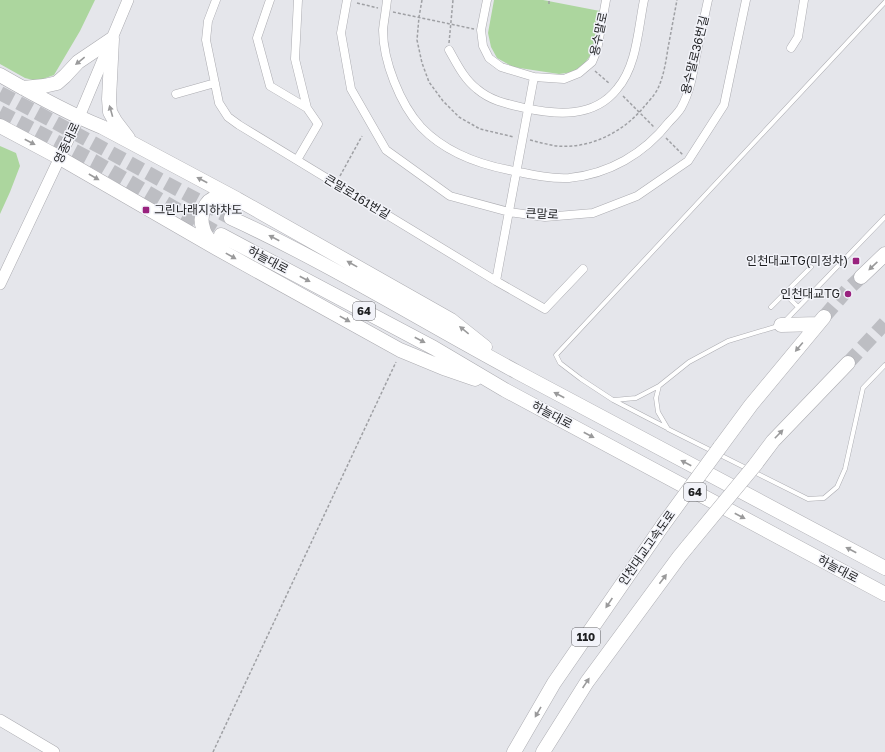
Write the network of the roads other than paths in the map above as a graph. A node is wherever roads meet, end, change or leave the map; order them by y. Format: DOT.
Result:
graph roads {
  1 [pos="128,0"];
  2 [pos="216,0"];
  3 [pos="270,0"];
  4 [pos="298,0"];
  5 [pos="347,0"];
  6 [pos="388,0"];
  7 [pos="487,0"];
  8 [pos="606,0"];
  9 [pos="644,0"];
  10 [pos="708,0"];
  11 [pos="746,0"];
  12 [pos="804,0"];
  13 [pos="885,2"];
  14 [pos="112,39"];
  15 [pos="791,48"];
  16 [pos="449,50"];
  17 [pos="0,75"];
  18 [pos="534,77"];
  19 [pos="215,83"];
  20 [pos="22,88"];
  21 [pos="176,94"];
  22 [pos="307,108"];
  23 [pos="528,109"];
  24 [pos="79,117"];
  25 [pos="0,126"];
  26 [pos="132,143"];
  27 [pos="60,158"];
  28 [pos="297,160"];
  29 [pos="516,172"];
  30 [pos="237,199"];
  31 [pos="509,212"];
  32 [pos="885,217"];
  33 [pos="231,218"];
  34 [pos="218,241"];
  35 [pos="885,254"];
  36 [pos="811,267"];
  37 [pos="583,269"];
  38 [pos="861,277"];
  39 [pos="496,281"];
  40 [pos="0,284"];
  41 [pos="785,294"];
  42 [pos="798,307"];
  43 [pos="771,308"];
  44 [pos="781,325"];
  45 [pos="848,363"];
  46 [pos="885,365"];
  47 [pos="516,372"];
  48 [pos="659,386"];
  49 [pos="613,400"];
  50 [pos="668,429"];
  51 [pos="885,568"];
  52 [pos="884,594"];
  53 [pos="0,720"];
  54 [pos="54,752"];
  55 [pos="514,752"];
  56 [pos="543,752"];
  1 -- 14 [label="main road, 영종대로"];
  2 -- 19 [label="street, 큰말로161번길"];
  3 -- 22 [label="street"];
  4 -- 22 [label="street"];
  5 -- 31 [label="street, 큰말로"];
  6 -- 29 [label="street, 용수말로36번길"];
  7 -- 18 [label="street, 용수말로"];
  8 -- 18 [label="street, 용수말로"];
  9 -- 23 [label="street"];
  10 -- 29 [label="street, 용수말로36번길"];
  11 -- 31 [label="street, 큰말로"];
  12 -- 15 [label="street"];
  13 -- 49 [label="lane"];
  14 -- 20 [label="highway, one-way"];
  14 -- 24 [label="main road, 영종대로"];
  26 -- 14 [label="highway, one-way"];
  16 -- 23 [label="street"];
  17 -- 20 [label="highway"];
  18 -- 23 [label="street"];
  19 -- 21 [label="street"];
  19 -- 28 [label="street, 큰말로161번길"];
  20 -- 24 [label="highway"];
  22 -- 28 [label="street"];
  23 -- 29 [label="street"];
  24 -- 26 [label="highway"];
  24 -- 27 [label="main road, 영종대로"];
  25 -- 27 [label="highway, 하늘대로, one-way"];
  30 -- 26 [label="highway, one-way"];
  27 -- 34 [label="highway, 하늘대로, one-way"];
  27 -- 40 [label="main road, 영종대로"];
  28 -- 39 [label="street, 큰말로161번길"];
  29 -- 31 [label="street"];
  30 -- 34 [label="highway"];
  47 -- 30 [label="highway, one-way"];
  31 -- 39 [label="street"];
  32 -- 42 [label="lane"];
  47 -- 33 [label="highway, 하늘대로 / 64, one-way"];
  34 -- 52 [label="highway, 하늘대로 / 64, one-way"];
  35 -- 38 [label="highway, one-way"];
  36 -- 41 [label="lane"];
  37 -- 39 [label="street, 큰말로161번길"];
  41 -- 42 [label="lane"];
  41 -- 43 [label="lane"];
  42 -- 44 [label="lane"];
  44 -- 48 [label="lane"];
  44 -- 55 [label="highway, 인천대교고속도로 / 110, one-way, bridge"];
  56 -- 45 [label="highway, 110, one-way, bridge"];
  46 -- 50 [label="lane"];
  51 -- 47 [label="highway, 하늘대로 / 64, one-way"];
  48 -- 49 [label="lane"];
  48 -- 50 [label="lane"];
  49 -- 50 [label="lane"];
  53 -- 54 [label="main road"];
}
